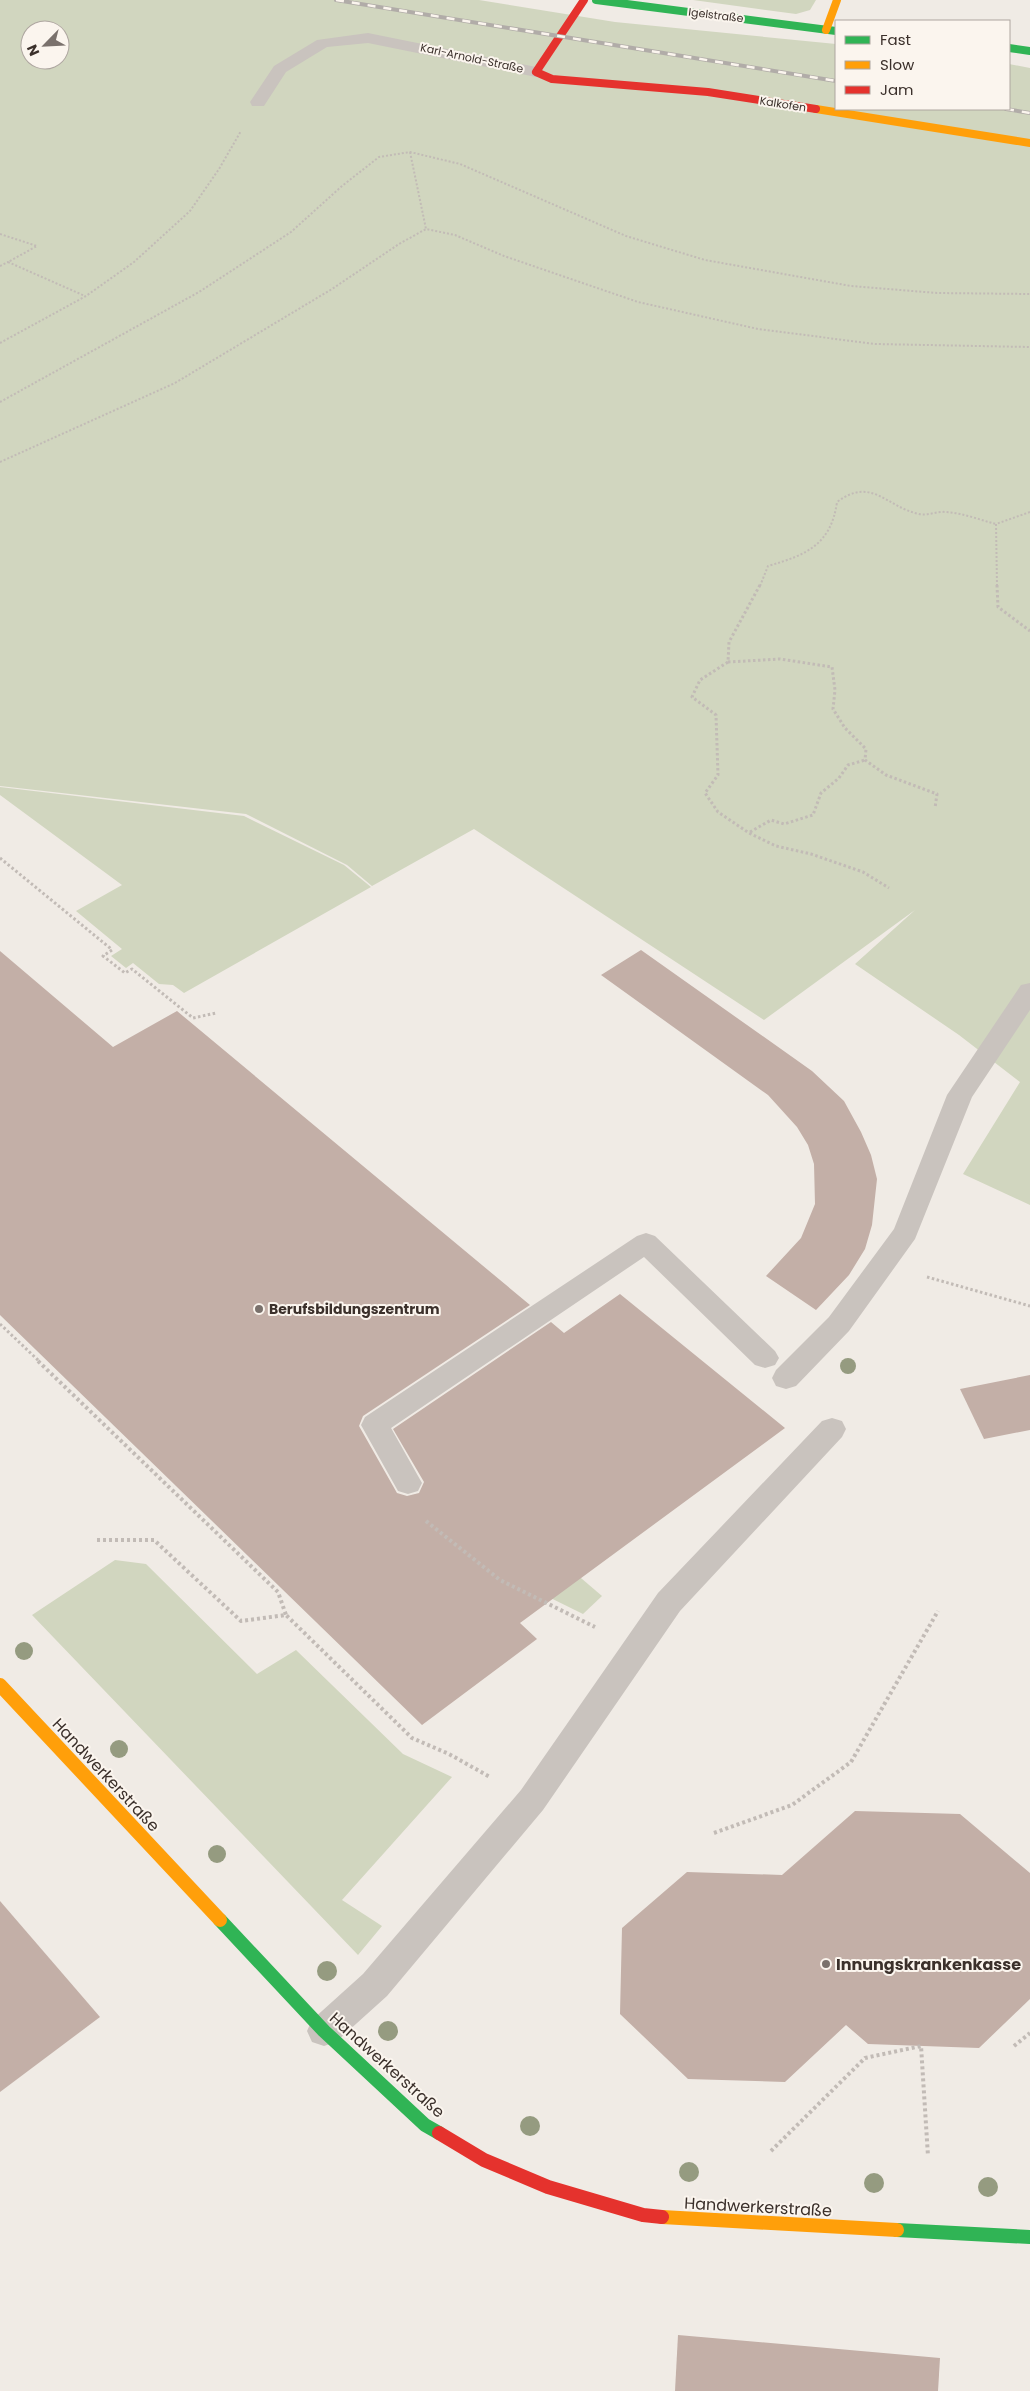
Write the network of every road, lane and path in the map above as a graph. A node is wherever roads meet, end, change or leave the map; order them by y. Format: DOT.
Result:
graph roads {
  1 [pos="584,0"];
  2 [pos="596,0"];
  3 [pos="837,0"];
  4 [pos="831,30"];
  5 [pos="1010,48"];
  6 [pos="1030,50"];
  7 [pos="536,72"];
  8 [pos="258,102"];
  9 [pos="1030,143"];
  10 [pos="410,152"];
  11 [pos="426,230"];
  12 [pos="0,234"];
  13 [pos="8,262"];
  14 [pos="0,266"];
  15 [pos="1030,294"];
  16 [pos="86,296"];
  17 [pos="0,343"];
  18 [pos="1030,347"];
  19 [pos="0,402"];
  20 [pos="0,462"];
  21 [pos="1030,512"];
  22 [pos="996,524"];
  23 [pos="1030,632"];
  24 [pos="728,662"];
  25 [pos="865,760"];
  26 [pos="935,808"];
  27 [pos="749,832"];
  28 [pos="0,858"];
  29 [pos="889,888"];
  30 [pos="1030,991"];
  31 [pos="216,1013"];
  32 [pos="883,1264"];
  33 [pos="1030,1306"];
  34 [pos="0,1324"];
  35 [pos="765,1358"];
  36 [pos="786,1378"];
  37 [pos="832,1429"];
  38 [pos="408,1483"];
  39 [pos="97,1540"];
  40 [pos="938,1611"];
  41 [pos="286,1615"];
  42 [pos="639,1648"];
  43 [pos="0,1685"];
  44 [pos="532,1800"];
  45 [pos="714,1833"];
  46 [pos="324,2031"];
  47 [pos="1030,2033"];
  48 [pos="1014,2046"];
  49 [pos="772,2151"];
  50 [pos="928,2156"];
  51 [pos="1030,2237"];
  1 -- 7 [label="street, Karl-Arnold-Straße"];
  2 -- 4 [label="street, Igelstraße"];
  3 -- 4 [label="street"];
  5 -- 6 [label="street"];
  7 -- 8 [label="lane, Karl-Arnold-Straße"];
  7 -- 9 [label="street, Kalkofen"];
  8 -- 16 [label="path"];
  10 -- 11 [label="path"];
  10 -- 15 [label="path"];
  10 -- 19 [label="path"];
  11 -- 18 [label="path"];
  11 -- 20 [label="path"];
  12 -- 13 [label="path"];
  13 -- 14 [label="path"];
  13 -- 16 [label="path"];
  16 -- 17 [label="path"];
  21 -- 22 [label="path"];
  22 -- 23 [label="path"];
  22 -- 24 [label="path"];
  24 -- 25 [label="path"];
  24 -- 27 [label="path"];
  25 -- 26 [label="path"];
  25 -- 27 [label="path"];
  27 -- 29 [label="path"];
  28 -- 31 [label="path"];
  30 -- 32 [label="lane"];
  32 -- 33 [label="path"];
  32 -- 36 [label="lane"];
  34 -- 41 [label="path"];
  35 -- 38 [label="lane"];
  37 -- 42 [label="lane"];
  38 -- 42 [label="path"];
  39 -- 41 [label="path"];
  40 -- 45 [label="path"];
  41 -- 44 [label="path"];
  42 -- 44 [label="lane"];
  43 -- 46 [label="street, Handwerkerstraße"];
  44 -- 46 [label="lane"];
  46 -- 51 [label="street, Handwerkerstraße"];
  47 -- 48 [label="path"];
  49 -- 50 [label="path"];
}
